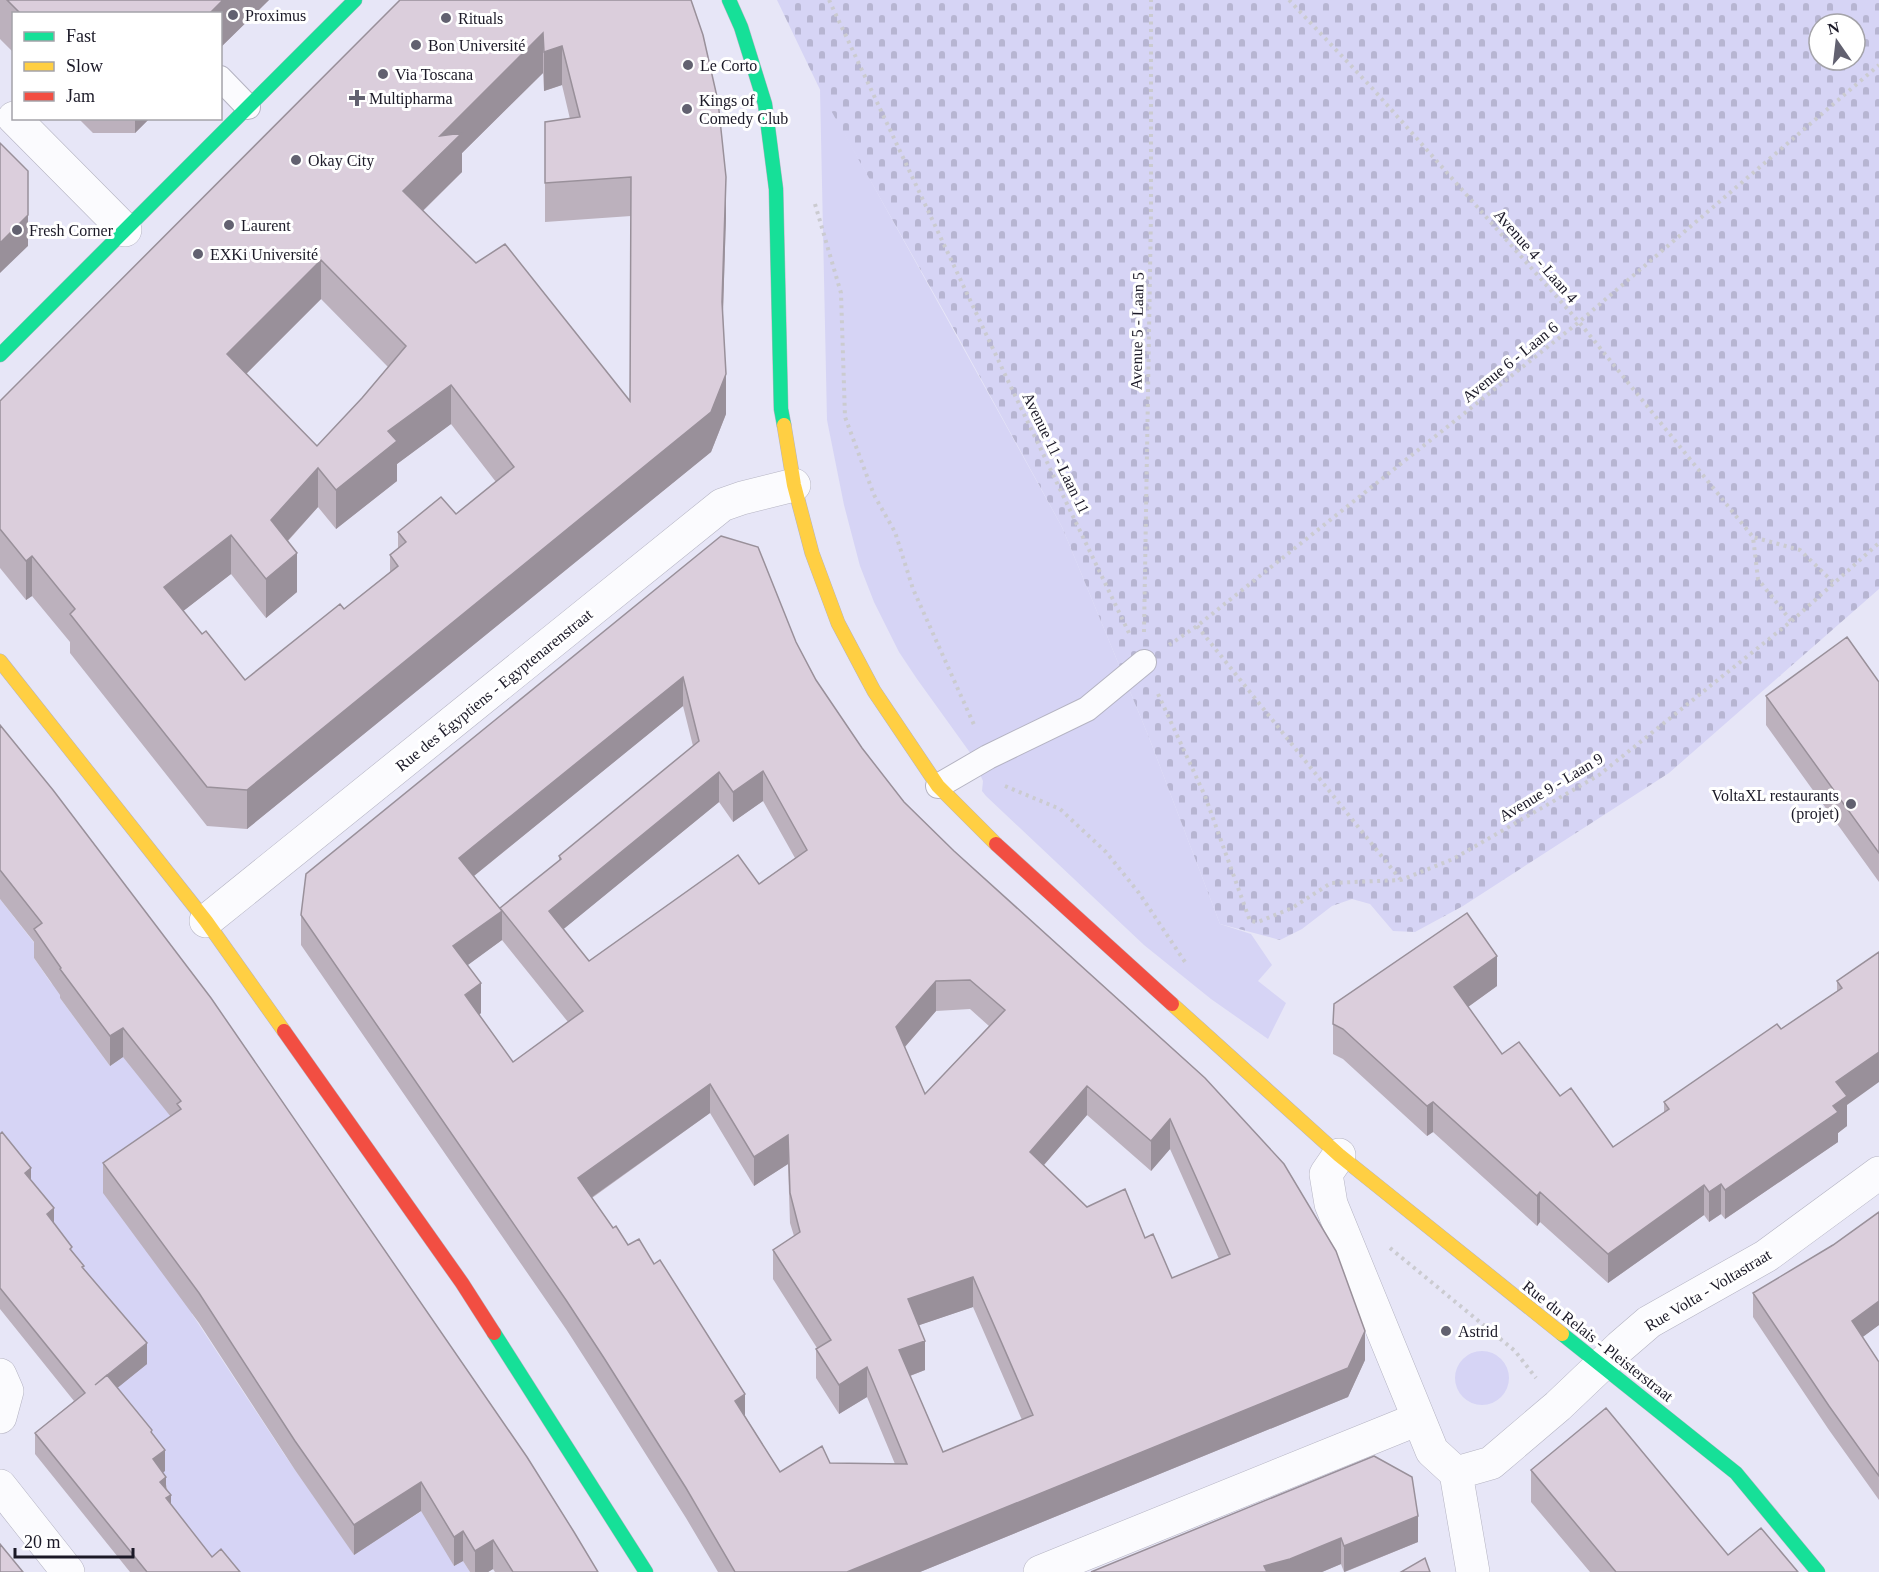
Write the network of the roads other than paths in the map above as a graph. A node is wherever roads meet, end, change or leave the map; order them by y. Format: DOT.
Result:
graph roads {
  1 [pos="355,0"];
  2 [pos="729,0"];
  3 [pos="222,80"];
  4 [pos="0,105"];
  5 [pos="248,107"];
  6 [pos="12,116"];
  7 [pos="16,120"];
  8 [pos="125,230"];
  9 [pos="0,355"];
  10 [pos="794,485"];
  11 [pos="0,661"];
  12 [pos="1144,662"];
  13 [pos="938,786"];
  14 [pos="206,921"];
  15 [pos="1340,1155"];
  16 [pos="1879,1173"];
  17 [pos="1602,1366"];
  18 [pos="0,1375"];
  19 [pos="0,1417"];
  20 [pos="1418,1419"];
  21 [pos="1456,1473"];
  22 [pos="0,1486"];
  23 [pos="68,1572"];
  24 [pos="646,1572"];
  25 [pos="1040,1572"];
  26 [pos="1473,1572"];
  27 [pos="1818,1572"];
  1 -- 5 [label="street"];
  2 -- 10 [label="street, Rue du Relais - Pleisterstraat"];
  3 -- 5 [label="lane"];
  4 -- 6 [label="street"];
  5 -- 8 [label="street"];
  7 -- 8 [label="street"];
  8 -- 9 [label="street"];
  10 -- 13 [label="street, Rue du Relais - Pleisterstraat"];
  10 -- 14 [label="street, Rue des Égyptiens - Egyptenarenstraat"];
  11 -- 14 [label="street"];
  12 -- 13 [label="lane"];
  13 -- 15 [label="street, Rue du Relais - Pleisterstraat"];
  14 -- 24 [label="street"];
  15 -- 17 [label="street, Rue du Relais - Pleisterstraat"];
  15 -- 20 [label="street"];
  16 -- 17 [label="street, Rue Volta - Voltastraat"];
  17 -- 21 [label="street, Rue Volta - Voltastraat"];
  17 -- 27 [label="street, Rue du Relais - Pleisterstraat"];
  18 -- 19 [label="street"];
  20 -- 21 [label="street"];
  20 -- 25 [label="street"];
  21 -- 26 [label="street"];
  22 -- 23 [label="street"];
}
